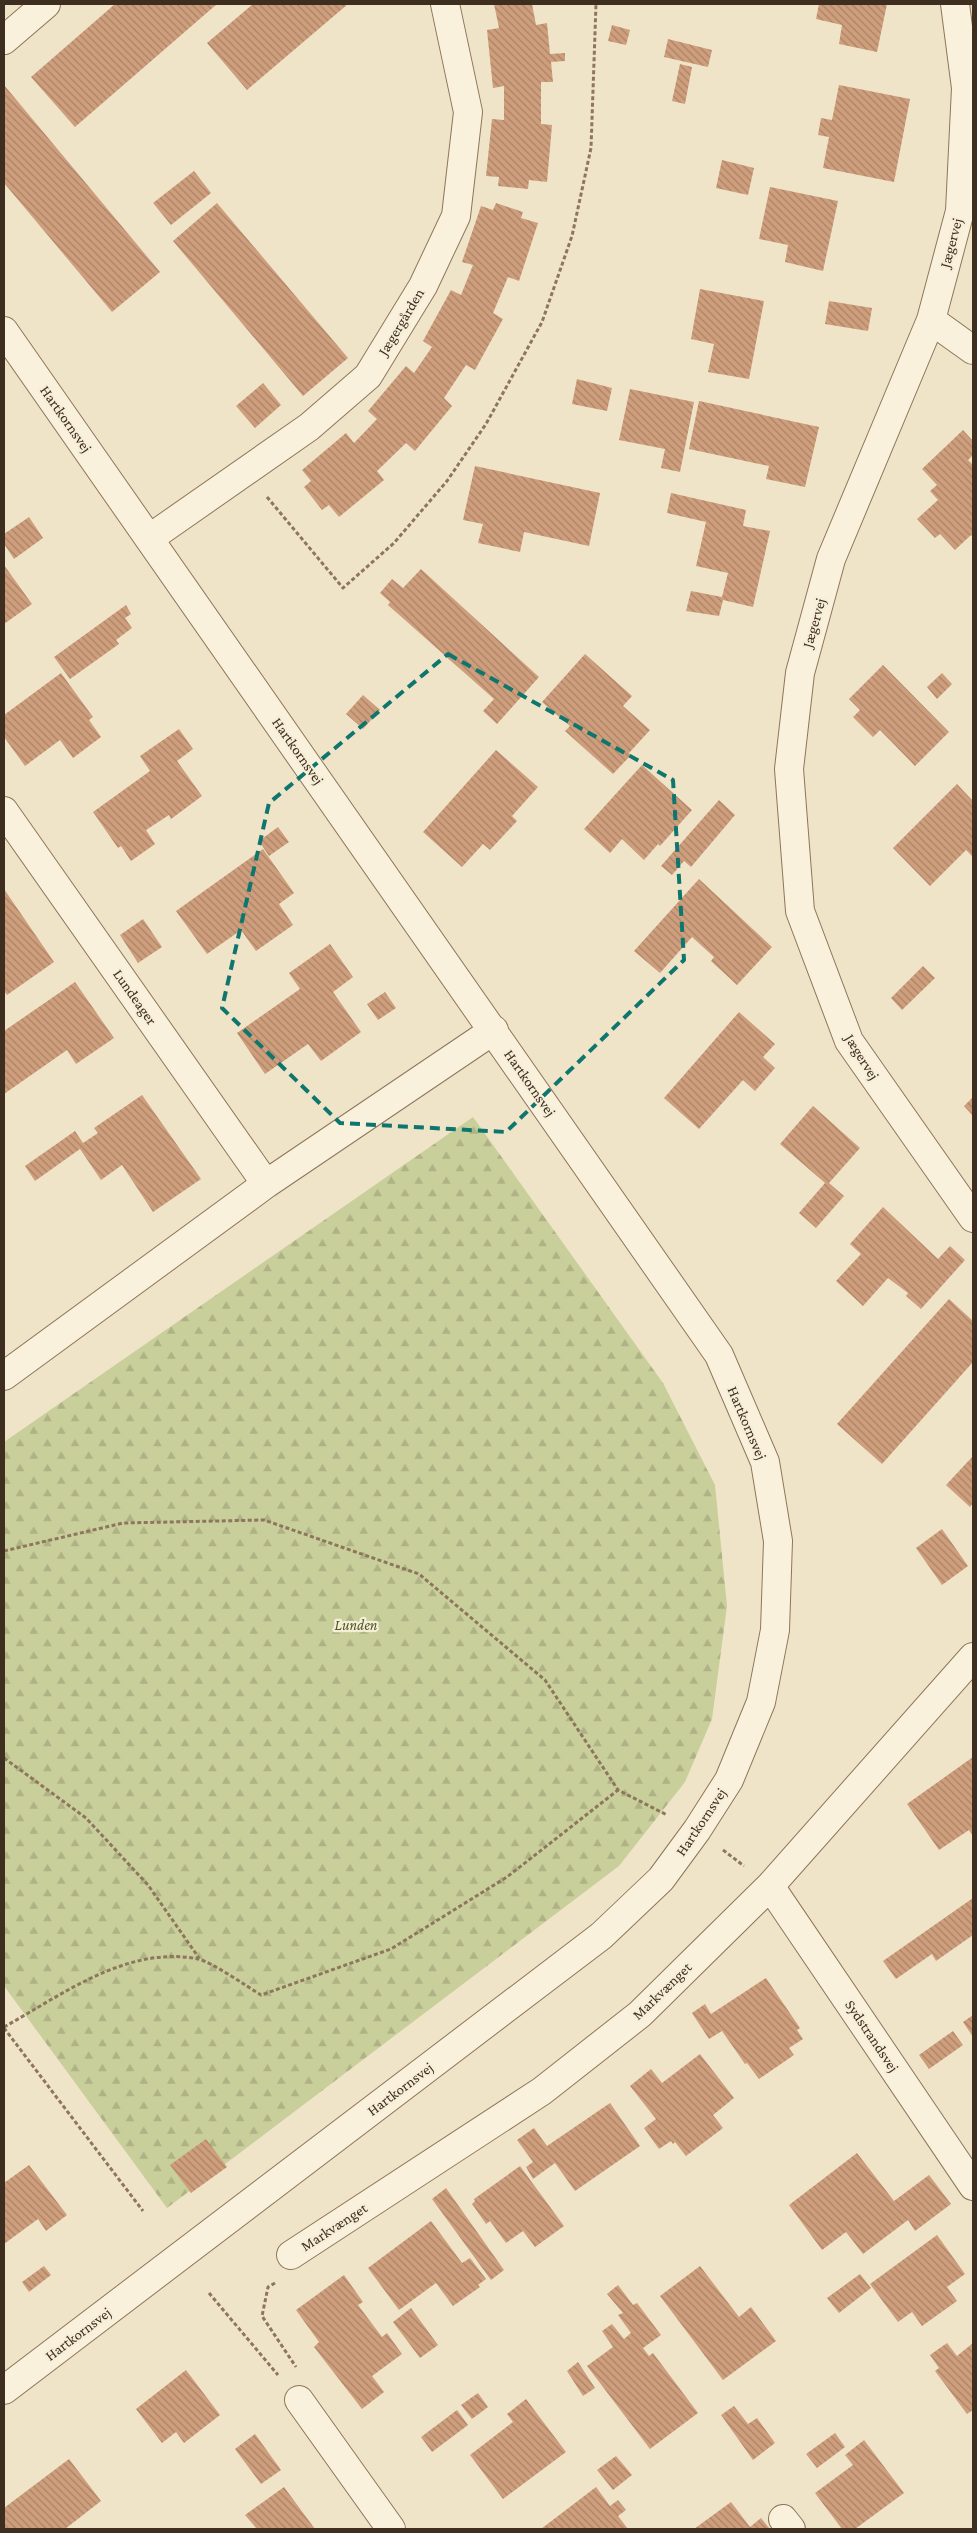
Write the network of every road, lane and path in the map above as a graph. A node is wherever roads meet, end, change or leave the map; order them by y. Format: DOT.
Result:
graph roads {
  1 [pos="46,4"];
  2 [pos="445,4"];
  3 [pos="596,4"];
  4 [pos="955,4"];
  5 [pos="4,40"];
  6 [pos="930,320"];
  7 [pos="4,331"];
  8 [pos="973,350"];
  9 [pos="246,471"];
  10 [pos="150,538"];
  11 [pos="4,811"];
  12 [pos="494,1030"];
  13 [pos="266,1184"];
  14 [pos="973,1218"];
  15 [pos="4,1376"];
  16 [pos="4,1551"];
  17 [pos="973,1657"];
  18 [pos="4,1758"];
  19 [pos="618,1790"];
  20 [pos="697,1830"];
  21 [pos="770,1886"];
  22 [pos="200,1959"];
  23 [pos="4,2027"];
  24 [pos="973,2186"];
  25 [pos="143,2211"];
  26 [pos="291,2255"];
  27 [pos="209,2293"];
  28 [pos="4,2390"];
  29 [pos="299,2400"];
  30 [pos="391,2529"];
  1 -- 5 [label="street"];
  2 -- 9 [label="street, Jægergården"];
  3 -- 9 [label="path"];
  4 -- 6 [label="street, Jægervej"];
  6 -- 8 [label="street"];
  6 -- 14 [label="street, Jægervej"];
  7 -- 10 [label="street, Hartkornsvej"];
  9 -- 10 [label="street, Jægergården"];
  10 -- 12 [label="street, Hartkornsvej"];
  11 -- 13 [label="street, Lundeager"];
  12 -- 13 [label="street"];
  12 -- 20 [label="street, Hartkornsvej"];
  13 -- 15 [label="street"];
  16 -- 19 [label="path"];
  17 -- 21 [label="street, Markvænget"];
  18 -- 22 [label="path"];
  19 -- 20 [label="path"];
  19 -- 22 [label="path"];
  20 -- 21 [label="path"];
  20 -- 28 [label="street, Hartkornsvej"];
  21 -- 24 [label="street, Sydstrandsvej"];
  21 -- 26 [label="street, Markvænget"];
  22 -- 23 [label="path"];
  23 -- 25 [label="path"];
  26 -- 29 [label="path"];
  27 -- 29 [label="path"];
  29 -- 30 [label="street"];
}
